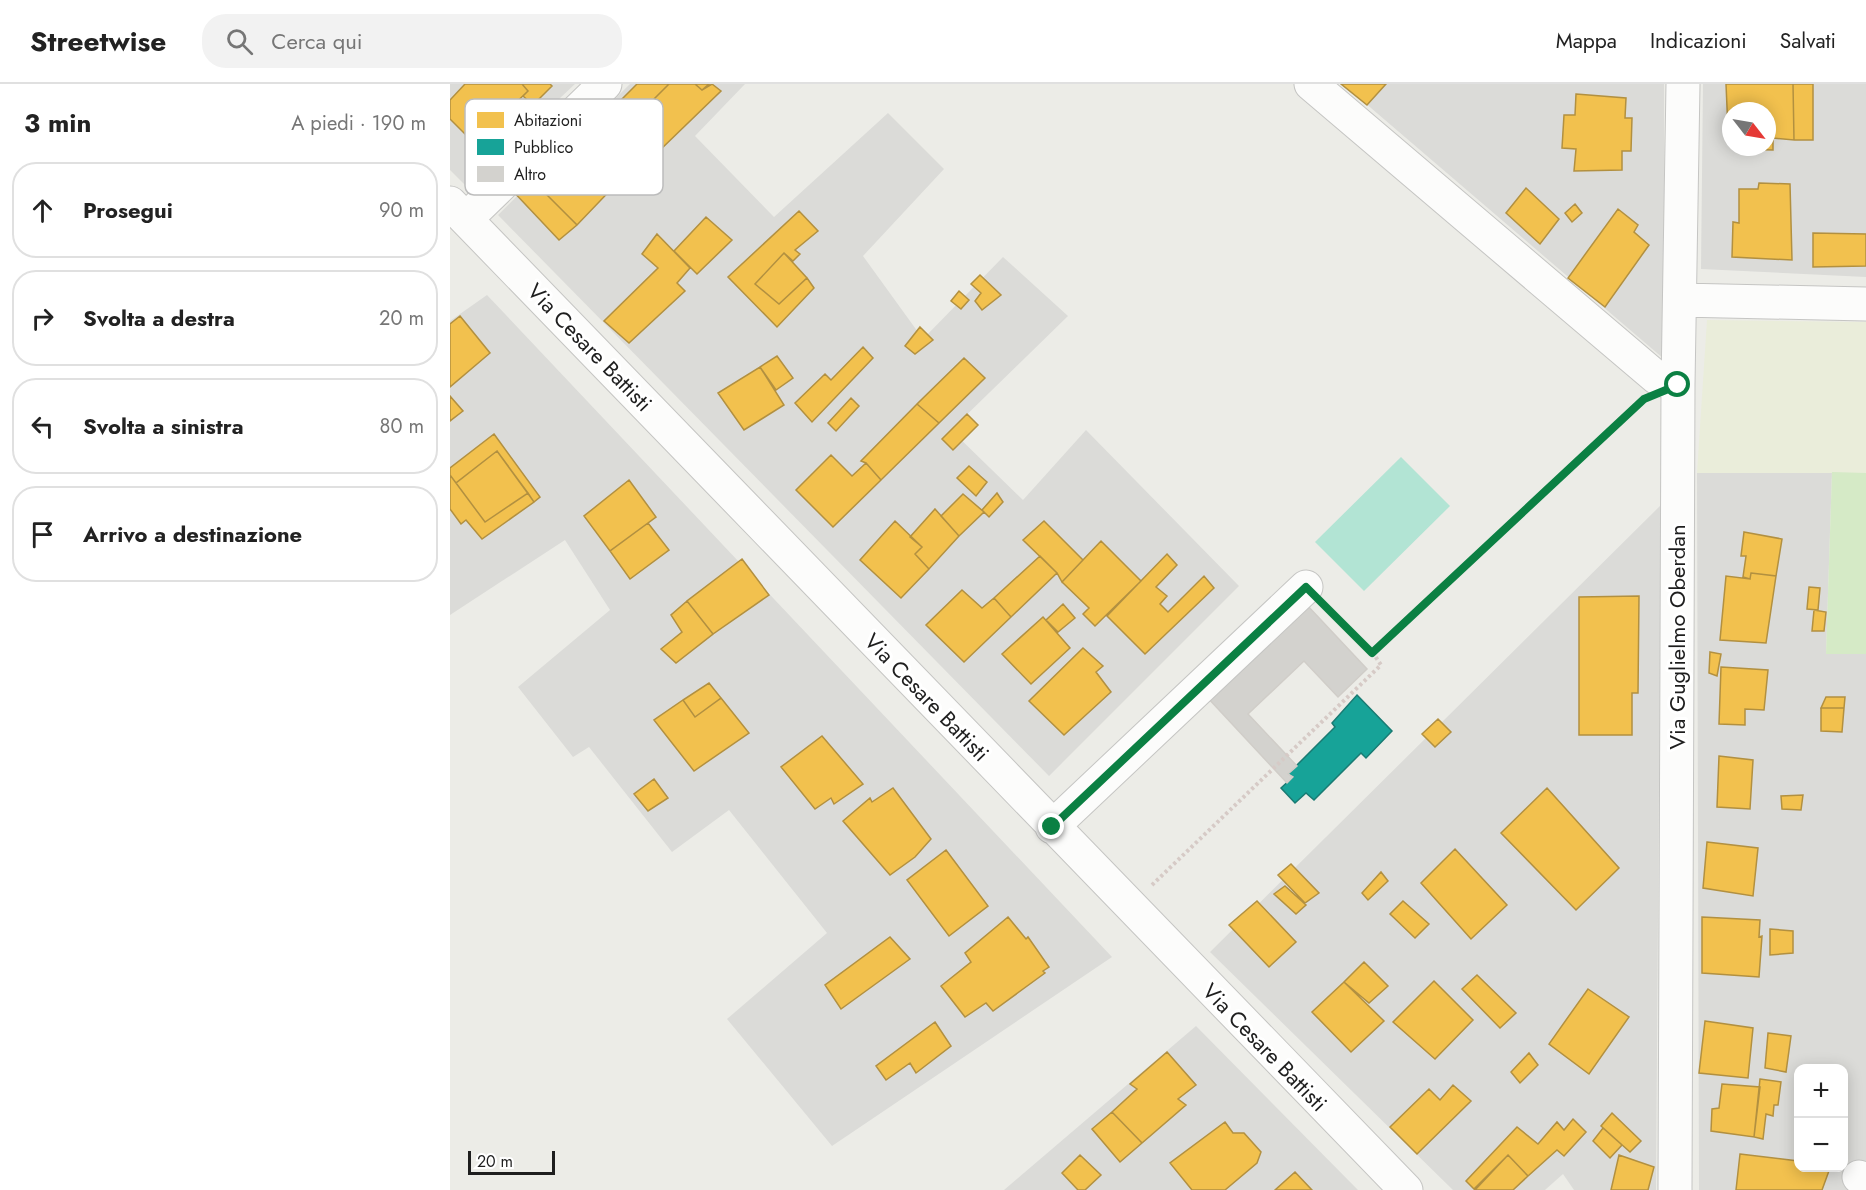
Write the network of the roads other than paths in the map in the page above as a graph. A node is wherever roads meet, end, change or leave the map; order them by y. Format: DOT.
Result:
graph roads {
  1 [pos="605,84"];
  2 [pos="1311,84"];
  3 [pos="1683,84"];
  4 [pos="588,99"];
  5 [pos="477,195"];
  6 [pos="458,211"];
  7 [pos="1680,300"];
  8 [pos="1866,304"];
  9 [pos="1678,385"];
  10 [pos="1306,587"];
  11 [pos="1052,827"];
  12 [pos="1406,1190"];
  13 [pos="1675,1190"];
  1 -- 4 [label="street"];
  2 -- 9 [label="street"];
  3 -- 7 [label="street, Via Guglielmo Oberdan"];
  5 -- 6 [label="street"];
  6 -- 11 [label="street, Via Cesare Battisti"];
  7 -- 8 [label="street"];
  7 -- 9 [label="street, Via Guglielmo Oberdan"];
  9 -- 13 [label="street, Via Guglielmo Oberdan"];
  10 -- 11 [label="street"];
  11 -- 12 [label="street, Via Cesare Battisti"];
}
